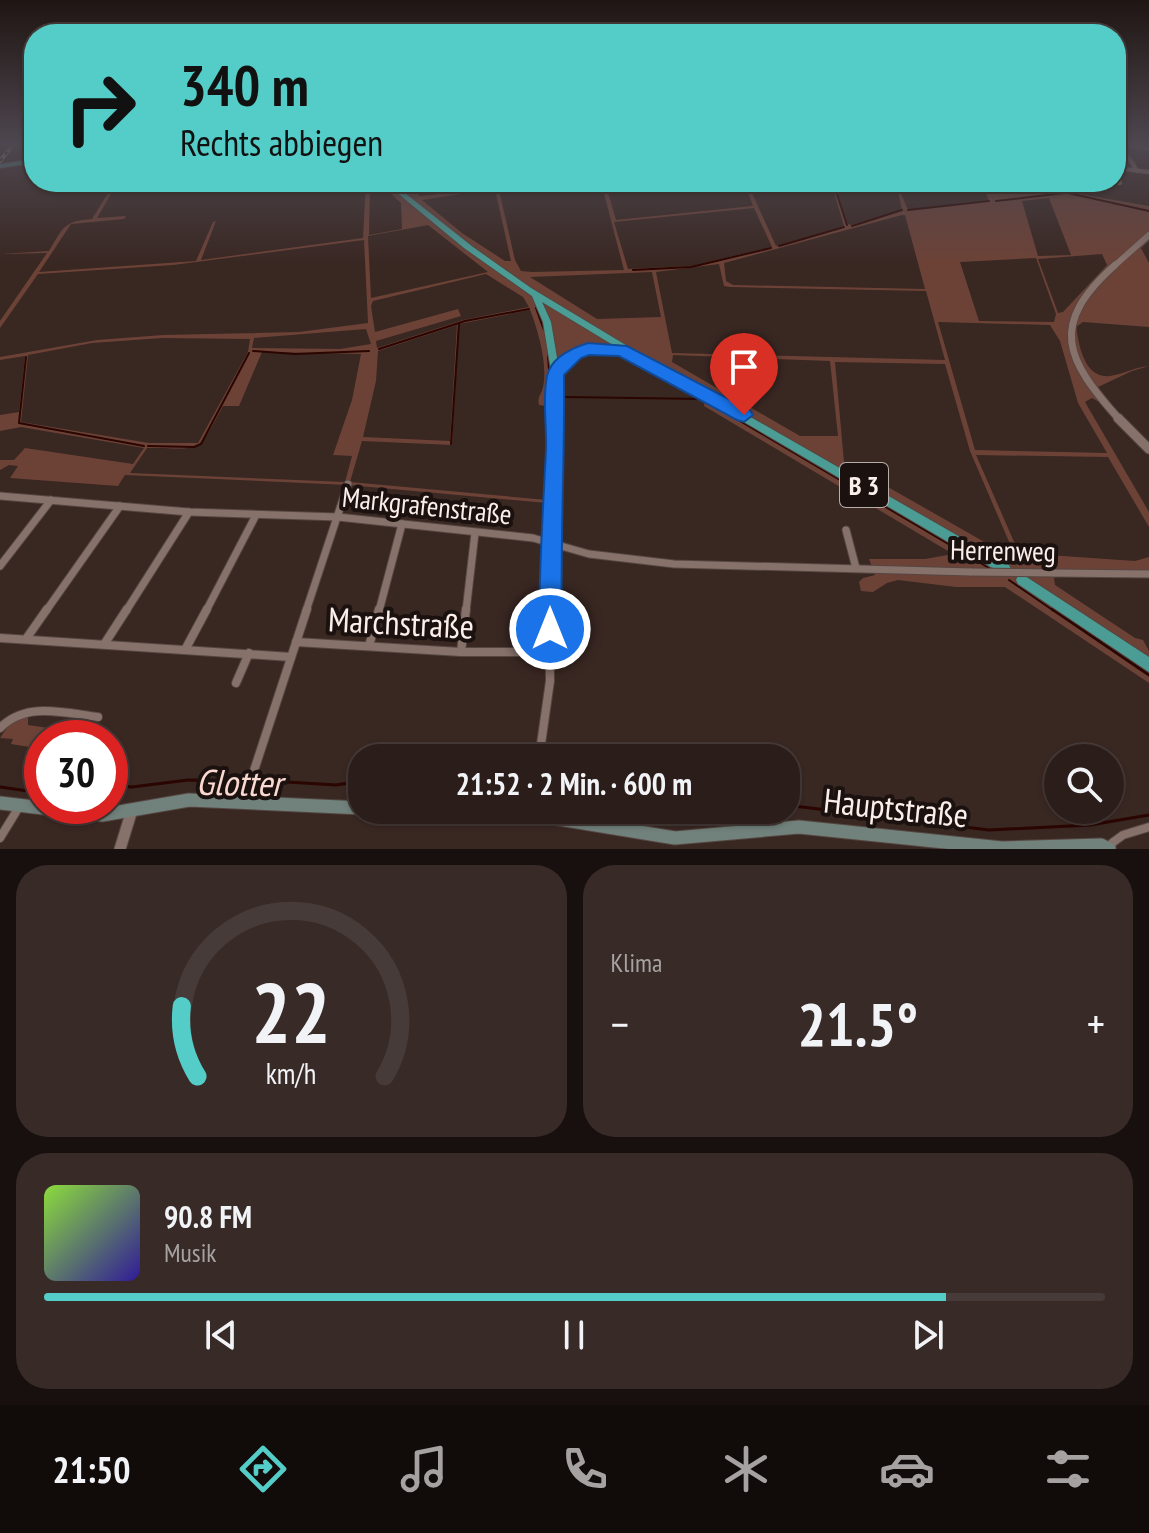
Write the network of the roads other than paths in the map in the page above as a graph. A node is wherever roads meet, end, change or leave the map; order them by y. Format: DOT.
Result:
graph roads {
  1 [pos="400,192"];
  2 [pos="1149,235"];
  3 [pos="467,246"];
  4 [pos="528,290"];
  5 [pos="641,358"];
  6 [pos="555,375"];
  7 [pos="722,403"];
  8 [pos="1149,449"];
  9 [pos="348,484"];
  10 [pos="0,496"];
  11 [pos="51,500"];
  12 [pos="120,506"];
  13 [pos="189,512"];
  14 [pos="256,515"];
  15 [pos="338,517"];
  16 [pos="402,524"];
  17 [pos="846,530"];
  18 [pos="475,533"];
  19 [pos="549,543"];
  20 [pos="0,566"];
  21 [pos="856,568"];
  22 [pos="1005,569"];
  23 [pos="1149,574"];
  24 [pos="1022,580"];
  25 [pos="0,638"];
  26 [pos="26,639"];
  27 [pos="296,642"];
  28 [pos="105,643"];
  29 [pos="369,646"];
  30 [pos="186,648"];
  31 [pos="461,652"];
  32 [pos="551,652"];
  33 [pos="249,653"];
  34 [pos="291,657"];
  35 [pos="1149,665"];
  36 [pos="236,683"];
  37 [pos="98,717"];
  38 [pos="0,728"];
  39 [pos="541,744"];
  40 [pos="244,801"];
  41 [pos="0,803"];
  42 [pos="19,807"];
  43 [pos="348,807"];
  44 [pos="132,810"];
  45 [pos="587,824"];
  46 [pos="1149,827"];
  47 [pos="0,838"];
  48 [pos="674,844"];
  49 [pos="120,849"];
  50 [pos="1110,849"];
  1 -- 3 [label="highway, B 3"];
  2 -- 8 [label="street"];
  3 -- 4 [label="highway, B 3"];
  3 -- 7 [label="highway, B 3"];
  4 -- 5 [label="highway, B 3"];
  4 -- 6 [label="highway"];
  5 -- 6 [label="highway"];
  5 -- 7 [label="highway, B 3"];
  6 -- 19 [label="street"];
  7 -- 22 [label="highway, B 3"];
  9 -- 15 [label="street"];
  10 -- 11 [label="street, Markgrafenstraße"];
  11 -- 12 [label="street, Markgrafenstraße"];
  11 -- 20 [label="street"];
  12 -- 13 [label="street, Markgrafenstraße"];
  12 -- 26 [label="street"];
  13 -- 14 [label="street, Markgrafenstraße"];
  13 -- 28 [label="street"];
  14 -- 15 [label="street, Markgrafenstraße"];
  14 -- 30 [label="street"];
  15 -- 16 [label="street, Markgrafenstraße"];
  15 -- 27 [label="street"];
  16 -- 18 [label="street, Markgrafenstraße"];
  16 -- 29 [label="street"];
  17 -- 21 [label="street"];
  18 -- 19 [label="street, Markgrafenstraße"];
  18 -- 31 [label="street"];
  19 -- 21 [label="street, Markgrafenstraße"];
  19 -- 32 [label="street"];
  21 -- 23 [label="street, Herrenweg, bridge"];
  24 -- 35 [label="highway"];
  25 -- 26 [label="street, Marchstraße"];
  26 -- 28 [label="street, Marchstraße"];
  27 -- 29 [label="street, Marchstraße"];
  27 -- 34 [label="street"];
  28 -- 30 [label="street, Marchstraße"];
  29 -- 31 [label="street, Marchstraße"];
  30 -- 33 [label="street, Marchstraße"];
  31 -- 32 [label="street, Marchstraße"];
  32 -- 39 [label="street"];
  33 -- 34 [label="street, Marchstraße"];
  33 -- 36 [label="street"];
  34 -- 40 [label="street"];
  37 -- 38 [label="street"];
  40 -- 43 [label="main road"];
  40 -- 44 [label="main road"];
  41 -- 42 [label="main road"];
  42 -- 44 [label="main road"];
  42 -- 47 [label="street"];
  44 -- 49 [label="street"];
  45 -- 48 [label="main road, Hauptstraße"];
  46 -- 50 [label="street, Hauptstraße"];
  48 -- 50 [label="main road, Hauptstraße"];
}
